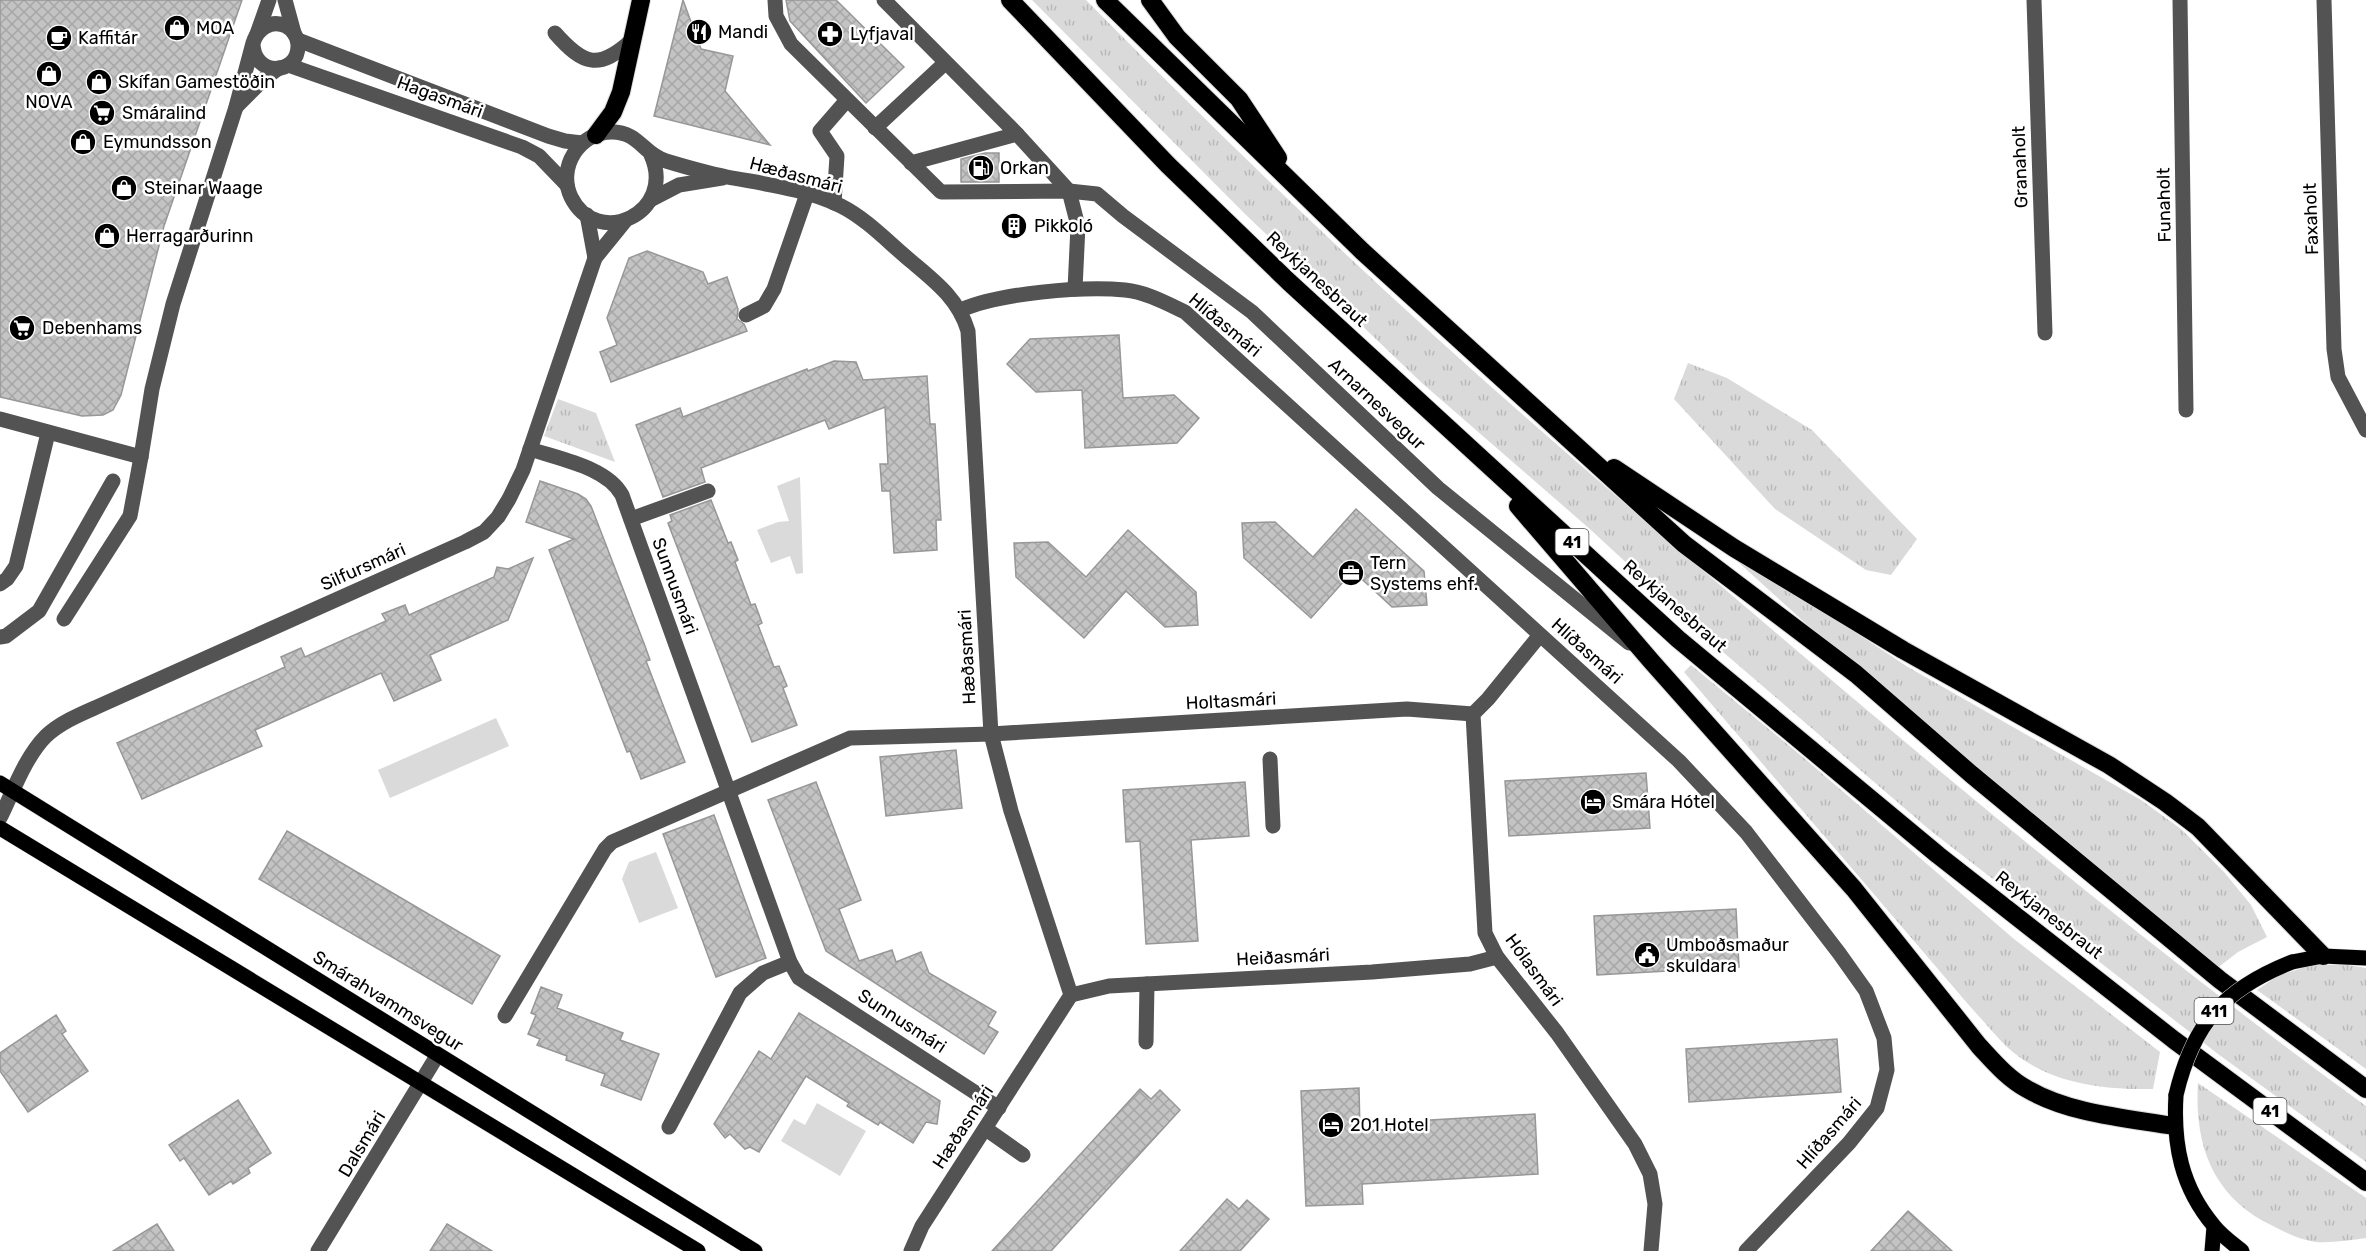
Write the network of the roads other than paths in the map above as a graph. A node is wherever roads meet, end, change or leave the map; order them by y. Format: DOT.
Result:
graph roads {
  1 [pos="269,0"];
  2 [pos="285,0"];
  3 [pos="641,0"];
  4 [pos="775,0"];
  5 [pos="884,0"];
  6 [pos="1010,0"];
  7 [pos="1105,0"];
  8 [pos="1150,0"];
  9 [pos="2034,0"];
  10 [pos="2180,0"];
  11 [pos="2324,0"];
  12 [pos="555,33"];
  13 [pos="296,36"];
  14 [pos="255,39"];
  15 [pos="632,40"];
  16 [pos="945,63"];
  17 [pos="284,67"];
  18 [pos="847,100"];
  19 [pos="236,106"];
  20 [pos="875,128"];
  21 [pos="1017,134"];
  22 [pos="589,139"];
  23 [pos="651,154"];
  24 [pos="911,163"];
  25 [pos="725,177"];
  26 [pos="567,185"];
  27 [pos="1299,189"];
  28 [pos="1069,191"];
  29 [pos="807,194"];
  30 [pos="652,199"];
  31 [pos="834,203"];
  32 [pos="587,215"];
  33 [pos="625,221"];
  34 [pos="595,258"];
  35 [pos="1075,289"];
  36 [pos="961,310"];
  37 [pos="746,315"];
  38 [pos="2045,333"];
  39 [pos="2186,410"];
  40 [pos="0,420"];
  41 [pos="2366,430"];
  42 [pos="1559,431"];
  43 [pos="48,433"];
  44 [pos="1466,446"];
  45 [pos="530,449"];
  46 [pos="141,457"];
  47 [pos="112,481"];
  48 [pos="708,491"];
  49 [pos="631,519"];
  50 [pos="0,584"];
  51 [pos="64,619"];
  52 [pos="1540,634"];
  53 [pos="0,637"];
  54 [pos="1652,662"];
  55 [pos="1473,714"];
  56 [pos="991,734"];
  57 [pos="1270,759"];
  58 [pos="0,783"];
  59 [pos="14,791"];
  60 [pos="728,791"];
  61 [pos="0,818"];
  62 [pos="1273,826"];
  63 [pos="0,828"];
  64 [pos="2323,956"];
  65 [pos="1497,957"];
  66 [pos="2366,958"];
  67 [pos="790,962"];
  68 [pos="1147,984"];
  69 [pos="1071,995"];
  70 [pos="505,1016"];
  71 [pos="1146,1042"];
  72 [pos="437,1056"];
  73 [pos="421,1083"];
  74 [pos="2366,1089"];
  75 [pos="999,1108"];
  76 [pos="2174,1126"];
  77 [pos="669,1127"];
  78 [pos="986,1129"];
  79 [pos="1023,1155"];
  80 [pos="2366,1182"];
  81 [pos="922,1226"];
  82 [pos="2214,1227"];
  83 [pos="318,1251"];
  84 [pos="699,1251"];
  85 [pos="755,1251"];
  86 [pos="897,1251"];
  87 [pos="911,1251"];
  88 [pos="1651,1251"];
  89 [pos="1746,1251"];
  90 [pos="2212,1251"];
  91 [pos="2242,1251"];
  1 -- 14 [label="street"];
  2 -- 13 [label="street"];
  3 -- 15 [label="highway"];
  4 -- 18 [label="street, Arnarnesvegur"];
  5 -- 16 [label="street"];
  6 -- 44 [label="highway, Reykjanesbraut / 41"];
  7 -- 27 [label="highway"];
  8 -- 27 [label="highway"];
  9 -- 38 [label="street, Granaholt"];
  10 -- 39 [label="street, Funaholt"];
  11 -- 41 [label="street, Faxaholt"];
  12 -- 15 [label="street"];
  13 -- 14 [label="street, Hagasmári"];
  13 -- 17 [label="street"];
  13 -- 22 [label="street, Hagasmári"];
  14 -- 17 [label="street, Hagasmári"];
  14 -- 19 [label="street"];
  15 -- 22 [label="highway"];
  16 -- 20 [label="street"];
  16 -- 21 [label="street"];
  17 -- 19 [label="street"];
  17 -- 26 [label="street, Hagasmári"];
  18 -- 20 [label="street, Arnarnesvegur"];
  18 -- 31 [label="street"];
  19 -- 46 [label="street"];
  20 -- 24 [label="street, Arnarnesvegur"];
  21 -- 24 [label="street"];
  21 -- 28 [label="street"];
  22 -- 23 [label="street, Hagasmári"];
  22 -- 26 [label="street"];
  23 -- 25 [label="street, Hæðasmári"];
  23 -- 30 [label="street"];
  24 -- 28 [label="street, Arnarnesvegur"];
  25 -- 29 [label="street, Hæðasmári"];
  25 -- 30 [label="street, Hæðasmári"];
  26 -- 32 [label="street, Hagasmári"];
  27 -- 42 [label="highway"];
  28 -- 35 [label="street"];
  28 -- 54 [label="street, Arnarnesvegur"];
  29 -- 31 [label="street, Hæðasmári"];
  29 -- 37 [label="street"];
  30 -- 33 [label="street"];
  31 -- 36 [label="street, Hæðasmári"];
  32 -- 33 [label="street"];
  32 -- 34 [label="street, Silfursmári"];
  33 -- 34 [label="street, Silfursmári"];
  34 -- 45 [label="street, Silfursmári"];
  35 -- 36 [label="street, Hlíðasmári"];
  35 -- 52 [label="street, Hlíðasmári"];
  36 -- 56 [label="street, Hæðasmári"];
  40 -- 43 [label="street"];
  42 -- 64 [label="highway"];
  42 -- 74 [label="highway"];
  43 -- 46 [label="street"];
  43 -- 50 [label="street"];
  44 -- 54 [label="highway"];
  44 -- 80 [label="highway, Reykjanesbraut / 41"];
  45 -- 49 [label="street, Sunnusmári"];
  45 -- 59 [label="street, Silfursmári"];
  46 -- 51 [label="street"];
  47 -- 53 [label="street"];
  48 -- 49 [label="street"];
  49 -- 60 [label="street, Sunnusmári"];
  52 -- 55 [label="street"];
  52 -- 89 [label="street, Hlíðasmári"];
  54 -- 76 [label="highway"];
  55 -- 56 [label="street, Holtasmári"];
  55 -- 65 [label="street, Hólasmári"];
  56 -- 60 [label="street"];
  56 -- 69 [label="street, Hæðasmári"];
  57 -- 62 [label="street"];
  58 -- 59 [label="main road, Smárahvammsvegur"];
  59 -- 61 [label="street, Silfursmári"];
  59 -- 72 [label="main road, Smárahvammsvegur"];
  60 -- 67 [label="street, Sunnusmári"];
  60 -- 70 [label="street"];
  63 -- 73 [label="main road"];
  64 -- 66 [label="main road, 411"];
  64 -- 76 [label="main road, 411, bridge"];
  65 -- 68 [label="street, Heiðasmári"];
  65 -- 88 [label="street, Hólasmári"];
  67 -- 75 [label="street, Sunnusmári"];
  67 -- 77 [label="street"];
  68 -- 69 [label="street, Heiðasmári"];
  68 -- 71 [label="street"];
  69 -- 75 [label="street, Hæðasmári"];
  72 -- 73 [label="street, Dalsmári"];
  72 -- 85 [label="main road, Smárahvammsvegur"];
  73 -- 83 [label="street, Dalsmári"];
  73 -- 84 [label="main road"];
  75 -- 78 [label="street, Hæðasmári"];
  76 -- 82 [label="main road, 411"];
  78 -- 79 [label="street"];
  78 -- 81 [label="street, Hæðasmári"];
  81 -- 86 [label="street, Hæðasmári"];
  81 -- 87 [label="street, Hæðasmári"];
  82 -- 90 [label="main road"];
  82 -- 91 [label="main road, 411"];
}
